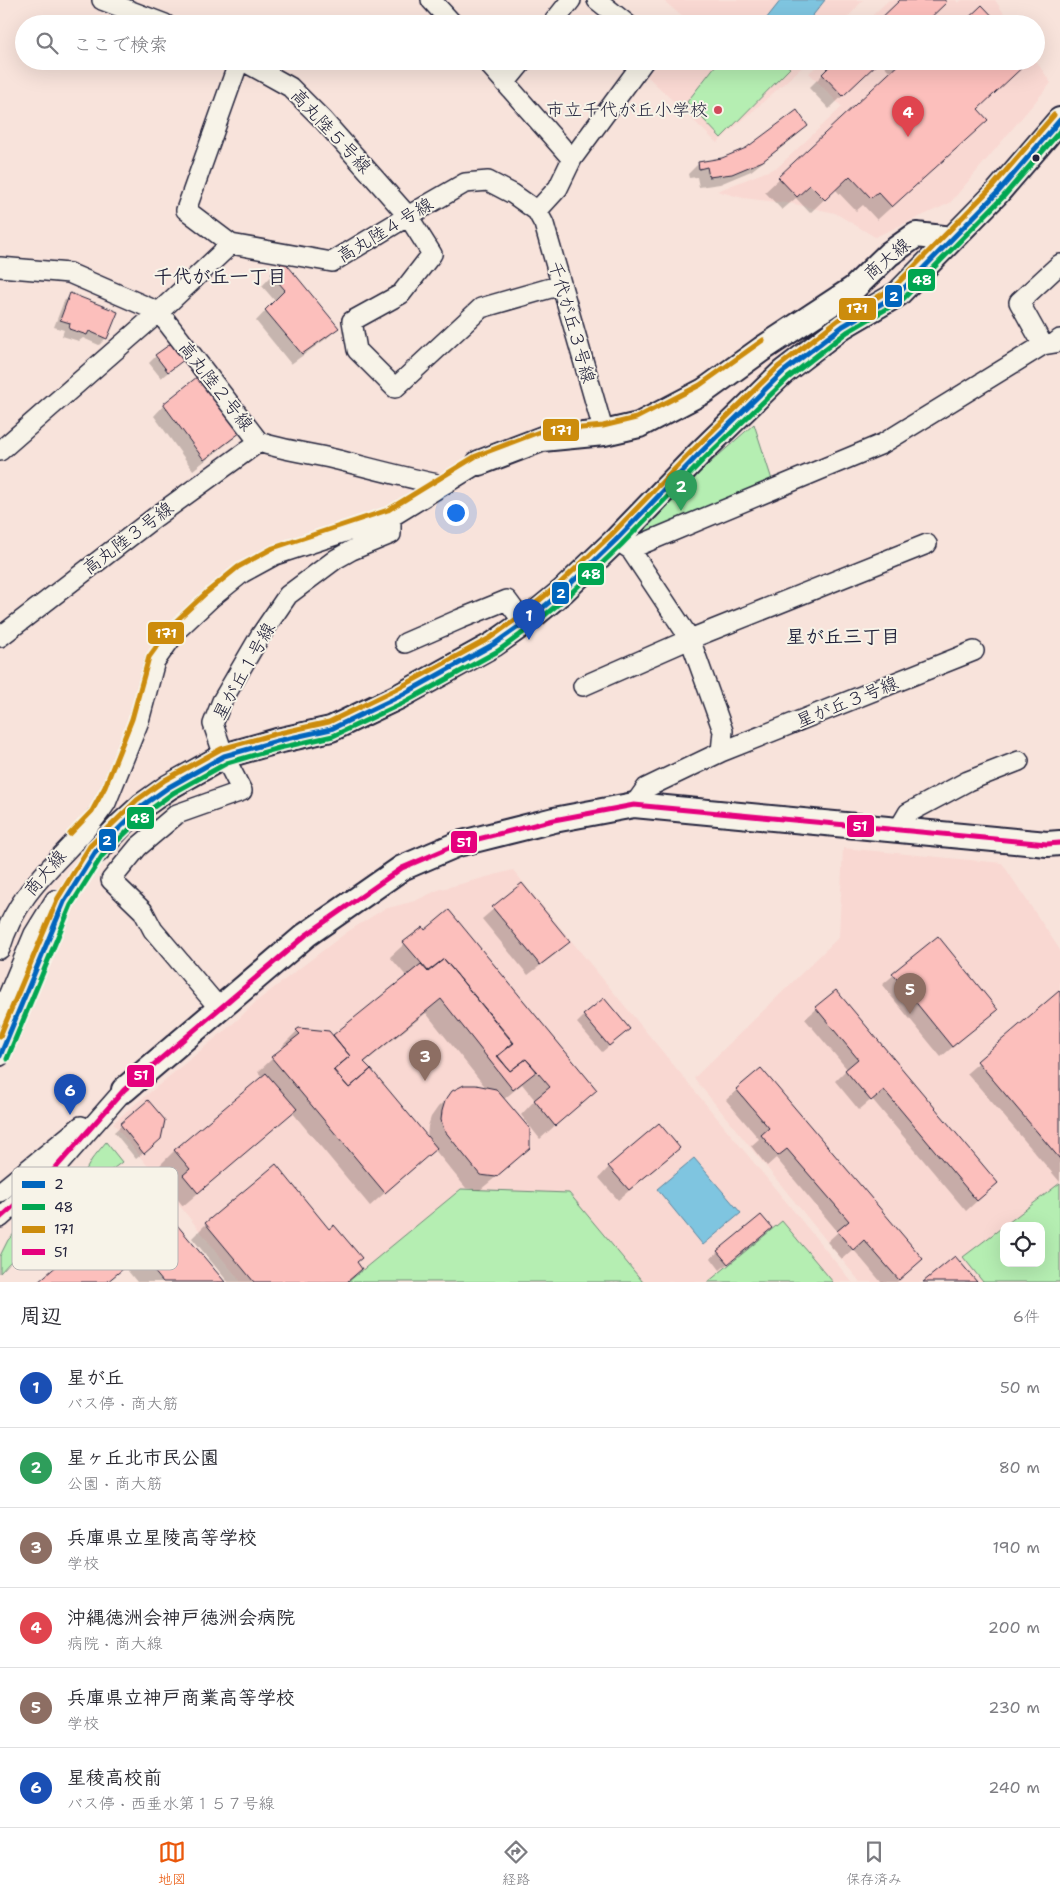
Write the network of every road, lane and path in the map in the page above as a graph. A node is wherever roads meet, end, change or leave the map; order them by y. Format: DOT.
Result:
graph roads {
  1 [pos="102,0"];
  2 [pos="431,0"];
  3 [pos="571,0"];
  4 [pos="597,0"];
  5 [pos="141,15"];
  6 [pos="444,15"];
  7 [pos="559,15"];
  8 [pos="616,15"];
  9 [pos="236,70"];
  10 [pos="259,70"];
  11 [pos="494,70"];
  12 [pos="516,70"];
  13 [pos="637,70"];
  14 [pos="505,83"];
  15 [pos="1060,120"];
  16 [pos="572,159"];
  17 [pos="538,211"];
  18 [pos="408,216"];
  19 [pos="952,239"];
  20 [pos="231,244"];
  21 [pos="1060,264"];
  22 [pos="0,267"];
  23 [pos="561,285"];
  24 [pos="159,312"];
  25 [pos="1052,342"];
  26 [pos="604,433"];
  27 [pos="259,442"];
  28 [pos="0,451"];
  29 [pos="479,463"];
  30 [pos="443,485"];
  31 [pos="391,517"];
  32 [pos="927,544"];
  33 [pos="623,545"];
  34 [pos="524,623"];
  35 [pos="0,637"];
  36 [pos="690,639"];
  37 [pos="405,643"];
  38 [pos="974,651"];
  39 [pos="583,686"];
  40 [pos="721,752"];
  41 [pos="224,756"];
  42 [pos="1019,762"];
  43 [pos="634,805"];
  44 [pos="898,830"];
  45 [pos="1060,843"];
  46 [pos="96,851"];
  47 [pos="0,949"];
  48 [pos="219,1008"];
  49 [pos="0,1015"];
  50 [pos="0,1056"];
  51 [pos="124,1090"];
  52 [pos="30,1167"];
  53 [pos="56,1167"];
  54 [pos="12,1182"];
  55 [pos="0,1192"];
  56 [pos="12,1207"];
  57 [pos="0,1218"];
  1 -- 5 [label="street"];
  2 -- 6 [label="street"];
  3 -- 7 [label="street"];
  4 -- 8 [label="street"];
  9 -- 20 [label="street"];
  10 -- 18 [label="street, 高丸陸５号線"];
  11 -- 14 [label="street"];
  12 -- 14 [label="street"];
  13 -- 16 [label="street"];
  14 -- 16 [label="street"];
  15 -- 19 [label="street"];
  16 -- 17 [label="street"];
  17 -- 18 [label="street, 高丸陸４号線"];
  17 -- 23 [label="street, 千代が丘３号線"];
  18 -- 20 [label="street, 高丸陸４号線"];
  18 -- 23 [label="street, 高丸陸５号線"];
  19 -- 26 [label="street, 商大線"];
  19 -- 33 [label="street"];
  20 -- 24 [label="street"];
  21 -- 25 [label="street"];
  22 -- 24 [label="street, 高丸陸２号線"];
  23 -- 26 [label="street, 千代が丘３号線"];
  24 -- 27 [label="street, 高丸陸２号線"];
  24 -- 28 [label="street"];
  25 -- 33 [label="street"];
  26 -- 29 [label="street, 商大線"];
  27 -- 30 [label="street, 高丸陸２号線"];
  27 -- 35 [label="street, 高丸陸３号線"];
  29 -- 30 [label="street, 商大線"];
  30 -- 31 [label="street, 商大線"];
  31 -- 41 [label="street, 星が丘１号線"];
  31 -- 47 [label="street, 商大線"];
  32 -- 36 [label="street"];
  33 -- 34 [label="street"];
  33 -- 36 [label="street"];
  34 -- 37 [label="street"];
  34 -- 41 [label="street"];
  36 -- 39 [label="street"];
  36 -- 40 [label="street"];
  38 -- 40 [label="street, 星が丘３号線"];
  40 -- 43 [label="street, 星が丘３号線"];
  41 -- 46 [label="street"];
  41 -- 48 [label="street, 星が丘１号線"];
  42 -- 44 [label="street"];
  43 -- 44 [label="street"];
  43 -- 48 [label="street"];
  44 -- 45 [label="street"];
  46 -- 49 [label="street"];
  46 -- 50 [label="street"];
  48 -- 51 [label="street"];
  51 -- 52 [label="street"];
  51 -- 53 [label="street"];
  54 -- 55 [label="street"];
  56 -- 57 [label="street"];
}
